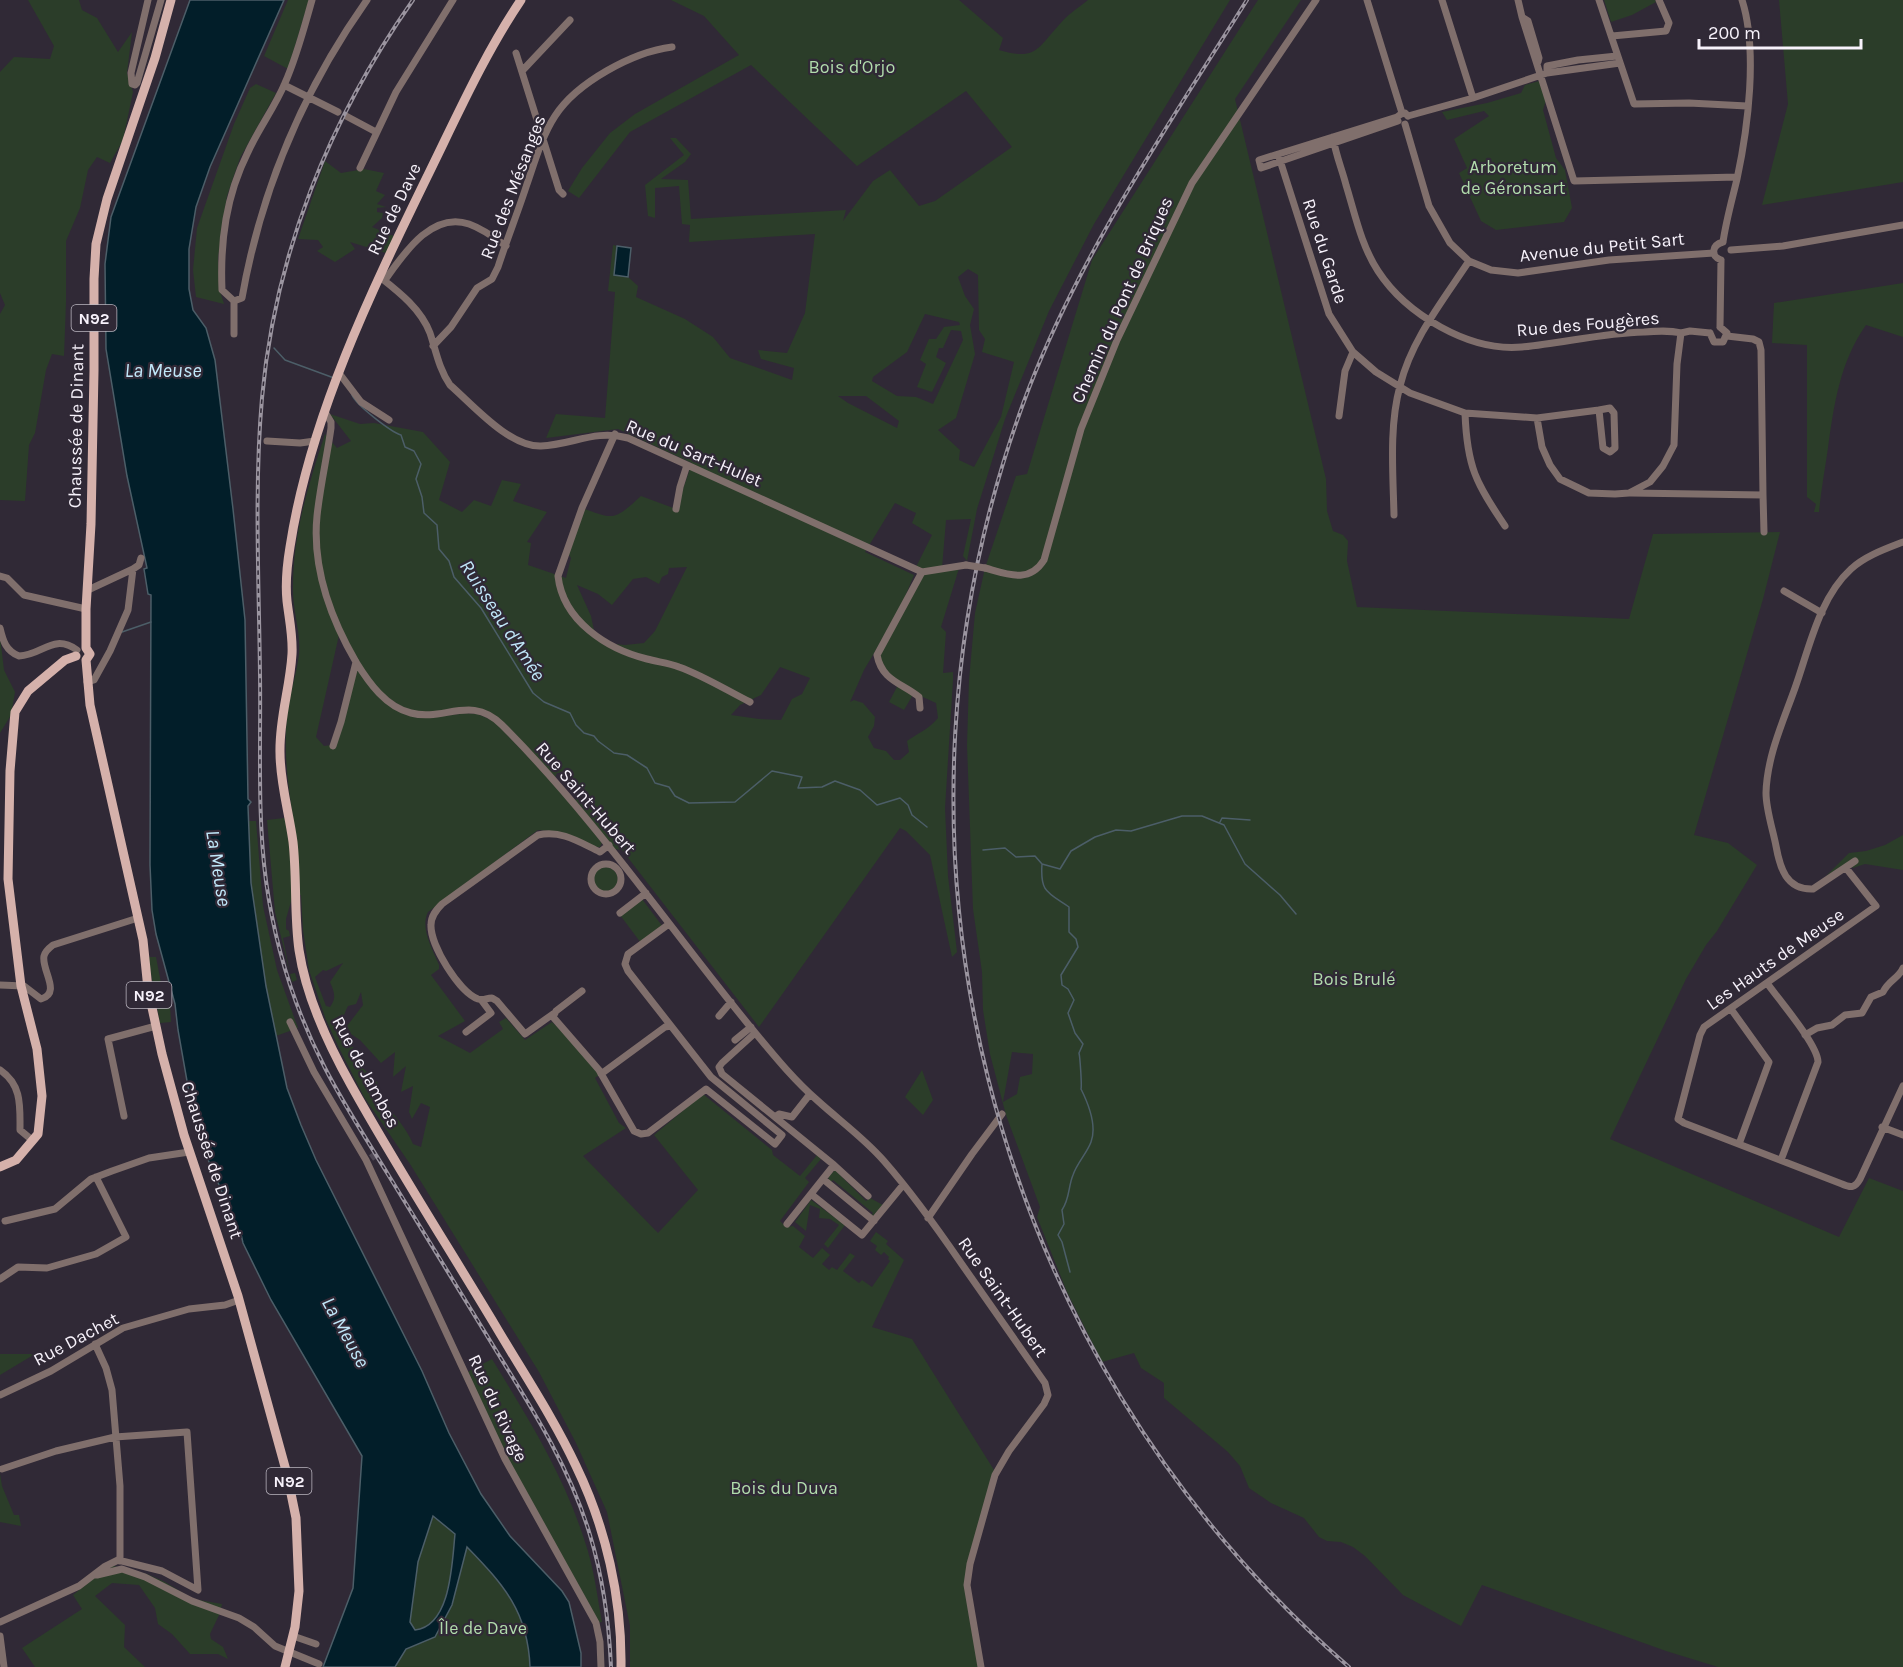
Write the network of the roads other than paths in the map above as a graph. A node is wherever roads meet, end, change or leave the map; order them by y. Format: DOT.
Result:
graph roads {
  1 [pos="148,0"];
  2 [pos="161,0"];
  3 [pos="171,0"];
  4 [pos="312,0"];
  5 [pos="367,0"];
  6 [pos="453,0"];
  7 [pos="521,0"];
  8 [pos="1316,0"];
  9 [pos="1367,0"];
  10 [pos="1442,0"];
  11 [pos="1518,0"];
  12 [pos="1599,0"];
  13 [pos="1659,0"];
  14 [pos="1742,0"];
  15 [pos="570,20"];
  16 [pos="1612,36"];
  17 [pos="672,47"];
  18 [pos="516,53"];
  19 [pos="1619,59"];
  20 [pos="522,71"];
  21 [pos="1544,74"];
  22 [pos="284,85"];
  23 [pos="307,96"];
  24 [pos="1473,98"];
  25 [pos="1747,106"];
  26 [pos="338,112"];
  27 [pos="346,116"];
  28 [pos="1402,118"];
  29 [pos="376,132"];
  30 [pos="543,140"];
  31 [pos="1333,140"];
  32 [pos="360,168"];
  33 [pos="1737,177"];
  34 [pos="563,194"];
  35 [pos="1903,225"];
  36 [pos="1723,242"];
  37 [pos="506,246"];
  38 [pos="1731,250"];
  39 [pos="1714,252"];
  40 [pos="1721,260"];
  41 [pos="1469,261"];
  42 [pos="382,278"];
  43 [pos="234,301"];
  44 [pos="1431,320"];
  45 [pos="1720,327"];
  46 [pos="1681,333"];
  47 [pos="1710,333"];
  48 [pos="234,334"];
  49 [pos="1726,336"];
  50 [pos="433,346"];
  51 [pos="1353,352"];
  52 [pos="339,373"];
  53 [pos="1400,386"];
  54 [pos="1599,410"];
  55 [pos="325,412"];
  56 [pos="1465,413"];
  57 [pos="1339,416"];
  58 [pos="1537,418"];
  59 [pos="389,420"];
  60 [pos="615,435"];
  61 [pos="267,441"];
  62 [pos="315,441"];
  63 [pos="687,465"];
  64 [pos="1650,482"];
  65 [pos="1629,494"];
  66 [pos="1654,494"];
  67 [pos="1763,495"];
  68 [pos="676,509"];
  69 [pos="1394,515"];
  70 [pos="1505,526"];
  71 [pos="1764,532"];
  72 [pos="1903,542"];
  73 [pos="141,558"];
  74 [pos="133,569"];
  75 [pos="922,572"];
  76 [pos="0,576"];
  77 [pos="88,590"];
  78 [pos="1784,591"];
  79 [pos="86,609"];
  80 [pos="1822,613"];
  81 [pos="0,628"];
  82 [pos="80,651"];
  83 [pos="356,662"];
  84 [pos="87,682"];
  85 [pos="750,702"];
  86 [pos="920,708"];
  87 [pos="333,746"];
  88 [pos="609,845"];
  89 [pos="1855,861"];
  90 [pos="620,867"];
  91 [pos="1846,868"];
  92 [pos="646,893"];
  93 [pos="620,913"];
  94 [pos="138,918"];
  95 [pos="669,924"];
  96 [pos="1903,968"];
  97 [pos="1767,983"];
  98 [pos="0,985"];
  99 [pos="21,986"];
  100 [pos="582,991"];
  101 [pos="482,1001"];
  102 [pos="731,1002"];
  103 [pos="1731,1009"];
  104 [pos="553,1014"];
  105 [pos="718,1016"];
  106 [pos="290,1022"];
  107 [pos="156,1026"];
  108 [pos="671,1026"];
  109 [pos="753,1030"];
  110 [pos="466,1032"];
  111 [pos="1805,1035"];
  112 [pos="735,1040"];
  113 [pos="719,1067"];
  114 [pos="0,1070"];
  115 [pos="707,1073"];
  116 [pos="601,1074"];
  117 [pos="725,1077"];
  118 [pos="716,1081"];
  119 [pos="1903,1086"];
  120 [pos="706,1089"];
  121 [pos="810,1094"];
  122 [pos="1002,1114"];
  123 [pos="124,1116"];
  124 [pos="775,1117"];
  125 [pos="1882,1127"];
  126 [pos="1903,1135"];
  127 [pos="32,1140"];
  128 [pos="1739,1144"];
  129 [pos="388,1147"];
  130 [pos="189,1152"];
  131 [pos="378,1153"];
  132 [pos="1781,1160"];
  133 [pos="834,1165"];
  134 [pos="0,1167"];
  135 [pos="96,1177"];
  136 [pos="823,1179"];
  137 [pos="903,1185"];
  138 [pos="811,1194"];
  139 [pos="868,1196"];
  140 [pos="928,1218"];
  141 [pos="5,1221"];
  142 [pos="874,1221"];
  143 [pos="787,1224"];
  144 [pos="0,1279"];
  145 [pos="239,1300"];
  146 [pos="95,1344"];
  147 [pos="0,1395"];
  148 [pos="115,1437"];
  149 [pos="2,1469"];
  150 [pos="119,1561"];
  151 [pos="93,1575"];
  152 [pos="0,1622"];
  153 [pos="0,1636"];
  154 [pos="292,1636"];
  155 [pos="316,1644"];
  156 [pos="289,1652"];
  157 [pos="319,1664"];
  158 [pos="4,1667"];
  159 [pos="285,1667"];
  160 [pos="601,1667"];
  161 [pos="621,1667"];
  162 [pos="981,1667"];
  1 -- 2 [label="street"];
  3 -- 77 [label="main road, Chaussée de Dinant / N92"];
  4 -- 22 [label="street"];
  5 -- 23 [label="street"];
  6 -- 29 [label="street"];
  7 -- 42 [label="main road, Rue de Dave"];
  8 -- 75 [label="street, Chemin du Pont de Briques, bridge"];
  9 -- 28 [label="street, Avenue du Petit Sart"];
  10 -- 24 [label="street"];
  11 -- 21 [label="street"];
  12 -- 16 [label="street"];
  13 -- 16 [label="street"];
  14 -- 25 [label="street"];
  15 -- 20 [label="street"];
  16 -- 19 [label="street"];
  17 -- 30 [label="street, Rue des Mésanges"];
  18 -- 20 [label="street"];
  19 -- 21 [label="street"];
  19 -- 25 [label="street"];
  20 -- 30 [label="street"];
  21 -- 24 [label="street"];
  21 -- 33 [label="street"];
  22 -- 23 [label="street"];
  22 -- 43 [label="street"];
  23 -- 26 [label="street"];
  23 -- 43 [label="street"];
  24 -- 28 [label="street"];
  25 -- 33 [label="street"];
  27 -- 29 [label="street"];
  28 -- 31 [label="street"];
  28 -- 41 [label="street, Avenue du Petit Sart"];
  29 -- 32 [label="street"];
  30 -- 34 [label="street"];
  30 -- 37 [label="street, Rue des Mésanges"];
  31 -- 44 [label="street, Rue des Fougères"];
  31 -- 51 [label="street, Rue du Garde"];
  33 -- 36 [label="street"];
  35 -- 38 [label="street"];
  36 -- 38 [label="street"];
  36 -- 39 [label="street"];
  37 -- 42 [label="street"];
  37 -- 50 [label="street, Rue des Mésanges"];
  38 -- 40 [label="street"];
  39 -- 40 [label="street"];
  39 -- 41 [label="street, Avenue du Petit Sart"];
  40 -- 45 [label="street"];
  41 -- 44 [label="street"];
  42 -- 50 [label="street, Rue du Sart-Hulet"];
  42 -- 52 [label="main road, Rue de Dave"];
  43 -- 48 [label="street"];
  44 -- 46 [label="street, Rue des Fougères"];
  44 -- 53 [label="street"];
  45 -- 47 [label="street"];
  45 -- 49 [label="street"];
  46 -- 47 [label="street, Rue des Fougères"];
  46 -- 64 [label="street"];
  47 -- 49 [label="street"];
  49 -- 67 [label="street"];
  50 -- 60 [label="street, Rue du Sart-Hulet"];
  51 -- 53 [label="street, Rue du Garde"];
  51 -- 57 [label="street"];
  52 -- 55 [label="main road, Rue de Dave"];
  52 -- 59 [label="street"];
  53 -- 56 [label="street, Rue du Garde"];
  53 -- 69 [label="street"];
  54 -- 54 [label="street"];
  54 -- 58 [label="street, Rue du Garde"];
  55 -- 62 [label="main road, Rue de Dave"];
  55 -- 83 [label="street, Rue Saint-Hubert"];
  56 -- 58 [label="street, Rue du Garde"];
  56 -- 70 [label="street"];
  58 -- 65 [label="street"];
  60 -- 63 [label="street, Rue du Sart-Hulet"];
  60 -- 85 [label="street"];
  61 -- 62 [label="street"];
  62 -- 129 [label="main road, Rue de Jambes"];
  63 -- 68 [label="street"];
  63 -- 75 [label="street, Rue du Sart-Hulet"];
  64 -- 65 [label="street"];
  64 -- 66 [label="street"];
  65 -- 66 [label="street"];
  66 -- 67 [label="street"];
  67 -- 71 [label="street"];
  72 -- 80 [label="street"];
  73 -- 74 [label="street"];
  74 -- 77 [label="street"];
  74 -- 84 [label="street"];
  75 -- 86 [label="street"];
  76 -- 79 [label="street"];
  77 -- 79 [label="main road, Chaussée de Dinant / N92"];
  78 -- 80 [label="street"];
  79 -- 82 [label="main road, Chaussée de Dinant / N92"];
  80 -- 91 [label="street"];
  81 -- 82 [label="street"];
  82 -- 84 [label="main road, Chaussée de Dinant / N92"];
  82 -- 99 [label="main road"];
  83 -- 87 [label="street"];
  83 -- 88 [label="street, Rue Saint-Hubert"];
  84 -- 94 [label="main road, Chaussée de Dinant / N92"];
  88 -- 90 [label="street, Rue Saint-Hubert"];
  88 -- 101 [label="street"];
  89 -- 91 [label="street"];
  90 -- 90 [label="street"];
  90 -- 92 [label="street, Rue Saint-Hubert"];
  91 -- 97 [label="street, Les Hauts de Meuse"];
  92 -- 93 [label="street"];
  92 -- 95 [label="street, Rue Saint-Hubert"];
  94 -- 99 [label="street"];
  94 -- 107 [label="main road, Chaussée de Dinant / N92"];
  95 -- 102 [label="street, Rue Saint-Hubert"];
  95 -- 108 [label="street"];
  96 -- 111 [label="street"];
  97 -- 103 [label="street, Les Hauts de Meuse"];
  97 -- 111 [label="street"];
  98 -- 99 [label="street"];
  99 -- 127 [label="main road"];
  100 -- 104 [label="street"];
  101 -- 104 [label="street"];
  101 -- 110 [label="street"];
  102 -- 105 [label="street"];
  102 -- 109 [label="street, Rue Saint-Hubert"];
  103 -- 128 [label="street"];
  103 -- 128 [label="street, Les Hauts de Meuse"];
  104 -- 116 [label="street"];
  106 -- 160 [label="street, Rue du Rivage"];
  107 -- 123 [label="street"];
  107 -- 130 [label="main road, Chaussée de Dinant / N92"];
  108 -- 115 [label="street"];
  108 -- 116 [label="street"];
  109 -- 112 [label="street"];
  109 -- 113 [label="street"];
  109 -- 121 [label="street, Rue Saint-Hubert"];
  111 -- 132 [label="street"];
  113 -- 115 [label="street"];
  113 -- 117 [label="street"];
  114 -- 127 [label="street"];
  115 -- 118 [label="street"];
  116 -- 120 [label="street"];
  117 -- 118 [label="street"];
  117 -- 124 [label="street"];
  118 -- 120 [label="street"];
  118 -- 120 [label="street"];
  119 -- 125 [label="street"];
  121 -- 124 [label="street"];
  121 -- 137 [label="street, Rue Saint-Hubert"];
  122 -- 140 [label="street"];
  124 -- 133 [label="street"];
  125 -- 126 [label="street"];
  125 -- 132 [label="street, Les Hauts de Meuse"];
  127 -- 134 [label="main road"];
  128 -- 132 [label="street, Les Hauts de Meuse"];
  129 -- 131 [label="street"];
  129 -- 161 [label="main road, Rue de Jambes"];
  130 -- 135 [label="street"];
  130 -- 145 [label="main road, Chaussée de Dinant / N92"];
  133 -- 136 [label="street"];
  133 -- 139 [label="street"];
  135 -- 141 [label="street"];
  135 -- 144 [label="street"];
  136 -- 138 [label="street"];
  136 -- 142 [label="street"];
  137 -- 140 [label="street, Rue Saint-Hubert"];
  137 -- 142 [label="street"];
  138 -- 142 [label="street"];
  138 -- 143 [label="street"];
  140 -- 162 [label="street, Rue Saint-Hubert"];
  145 -- 146 [label="street, Rue Dachet"];
  145 -- 154 [label="main road, Chaussée de Dinant / N92"];
  146 -- 147 [label="street, Rue Dachet"];
  146 -- 148 [label="street"];
  148 -- 149 [label="street"];
  148 -- 150 [label="street"];
  148 -- 150 [label="street"];
  150 -- 151 [label="street"];
  151 -- 152 [label="street"];
  151 -- 156 [label="street"];
  153 -- 158 [label="street"];
  154 -- 155 [label="street"];
  154 -- 156 [label="main road, Chaussée de Dinant / N92"];
  156 -- 157 [label="street"];
  156 -- 159 [label="main road, Chaussée de Dinant / N92"];
}
